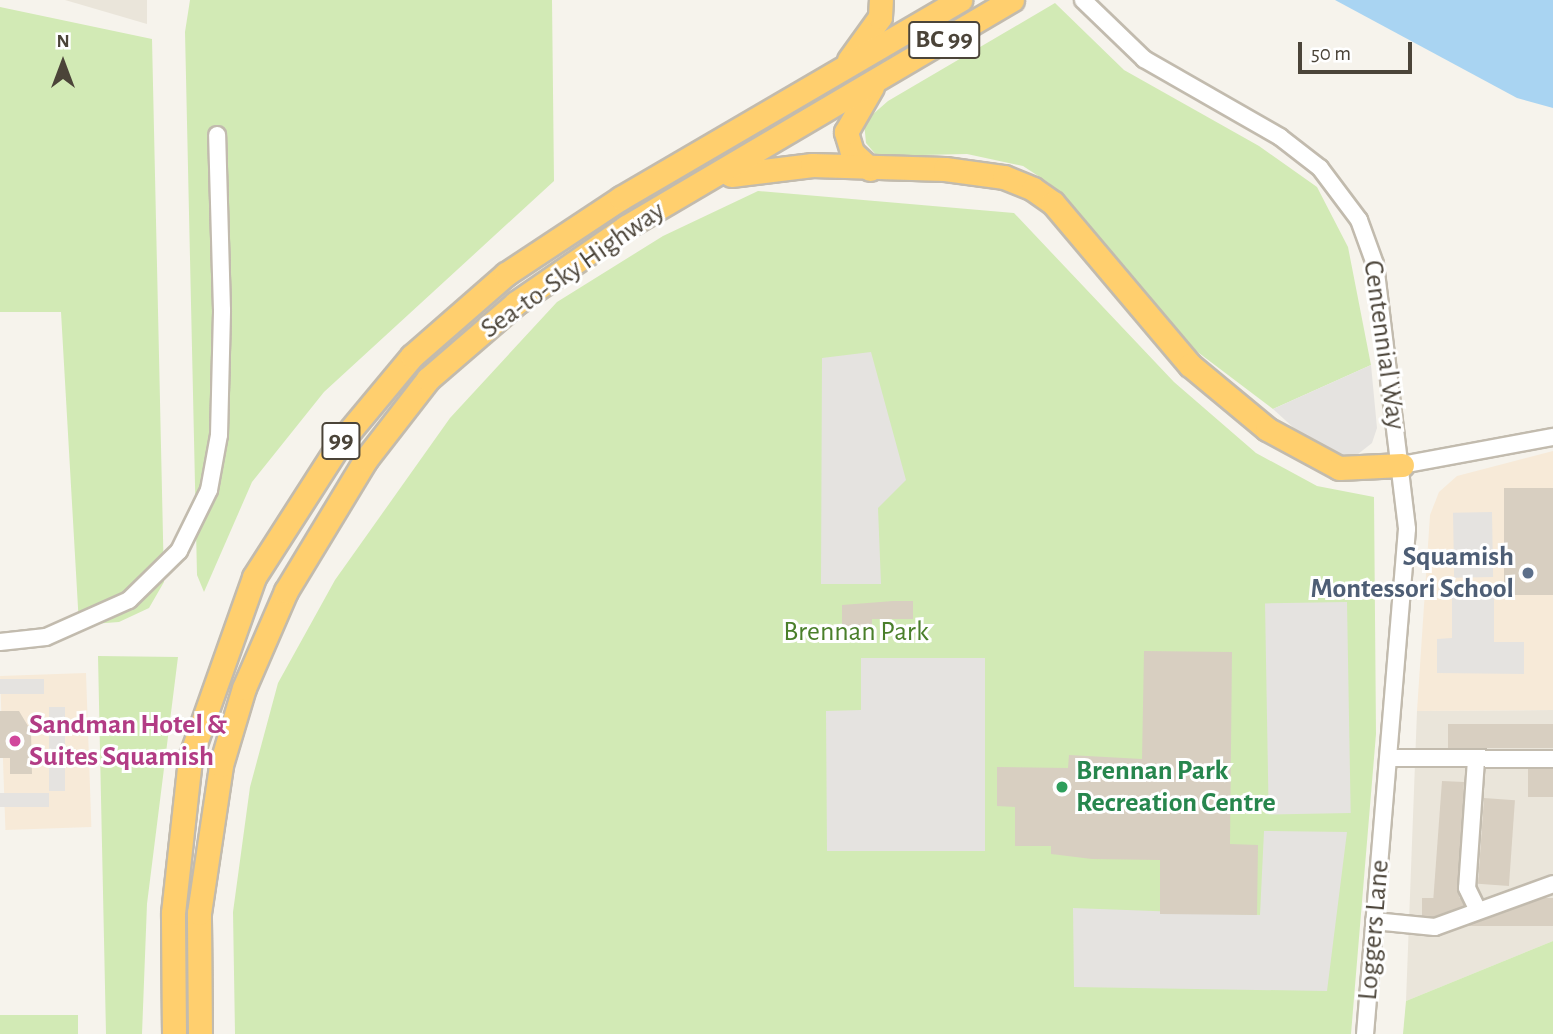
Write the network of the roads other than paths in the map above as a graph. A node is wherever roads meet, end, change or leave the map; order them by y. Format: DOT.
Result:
graph roads {
  1 [pos="881,0"];
  2 [pos="960,0"];
  3 [pos="1012,0"];
  4 [pos="1083,0"];
  5 [pos="843,69"];
  6 [pos="877,79"];
  7 [pos="217,135"];
  8 [pos="870,169"];
  9 [pos="707,181"];
  10 [pos="1553,437"];
  11 [pos="1402,465"];
  12 [pos="0,642"];
  13 [pos="1388,758"];
  14 [pos="1553,759"];
  15 [pos="1476,760"];
  16 [pos="1553,884"];
  17 [pos="1478,911"];
  18 [pos="1374,921"];
  19 [pos="174,1034"];
  20 [pos="200,1034"];
  21 [pos="1365,1034"];
  1 -- 5 [label="highway"];
  2 -- 5 [label="highway, Sea-to-Sky Highway / 99"];
  3 -- 6 [label="highway, Sea-to-Sky Highway / BC 99"];
  4 -- 11 [label="street, Centennial Way"];
  5 -- 19 [label="highway, Sea-to-Sky Highway / 99"];
  6 -- 8 [label="highway"];
  6 -- 9 [label="highway, Sea-to-Sky Highway / BC 99"];
  7 -- 12 [label="street"];
  8 -- 9 [label="highway"];
  8 -- 11 [label="highway"];
  9 -- 20 [label="highway, Sea-to-Sky Highway / BC 99"];
  10 -- 11 [label="street, Centennial Way"];
  11 -- 13 [label="street, Loggers Lane"];
  13 -- 15 [label="street"];
  13 -- 18 [label="street, Loggers Lane"];
  14 -- 15 [label="street"];
  15 -- 17 [label="street"];
  16 -- 17 [label="street"];
  17 -- 18 [label="street"];
  18 -- 21 [label="street, Loggers Lane"];
}
